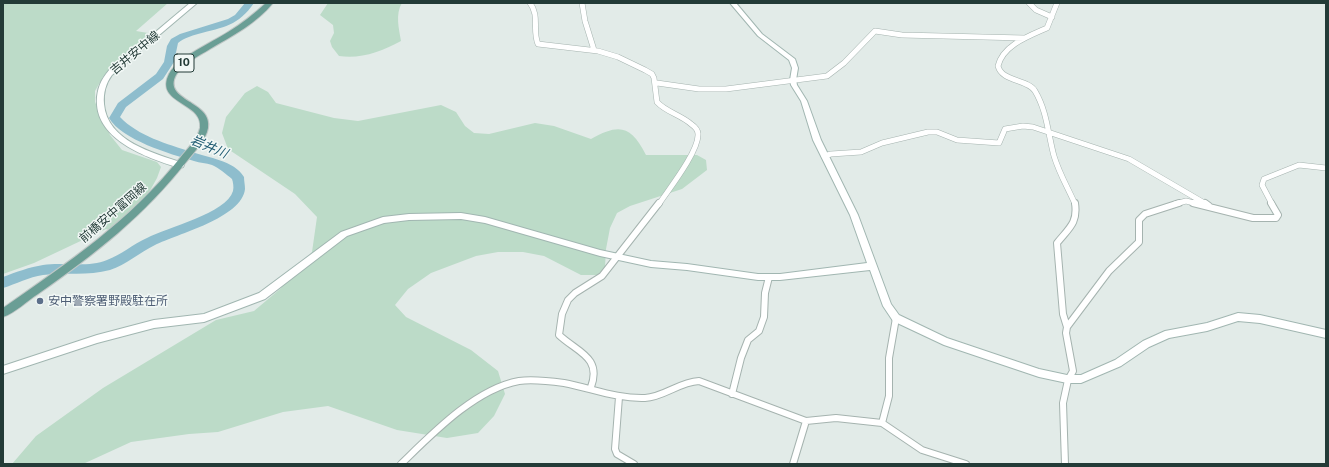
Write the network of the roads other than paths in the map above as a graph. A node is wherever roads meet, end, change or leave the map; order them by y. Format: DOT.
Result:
graph roads {
  1 [pos="194,3"];
  2 [pos="270,3"];
  3 [pos="530,3"];
  4 [pos="582,3"];
  5 [pos="733,3"];
  6 [pos="1029,3"];
  7 [pos="1057,3"];
  8 [pos="1052,17"];
  9 [pos="1024,38"];
  10 [pos="594,50"];
  11 [pos="793,80"];
  12 [pos="657,83"];
  13 [pos="1050,132"];
  14 [pos="824,156"];
  15 [pos="181,163"];
  16 [pos="1326,168"];
  17 [pos="1209,206"];
  18 [pos="616,257"];
  19 [pos="873,266"];
  20 [pos="769,277"];
  21 [pos="3,313"];
  22 [pos="896,318"];
  23 [pos="1067,327"];
  24 [pos="1326,334"];
  25 [pos="3,370"];
  26 [pos="1067,379"];
  27 [pos="591,387"];
  28 [pos="732,394"];
  29 [pos="619,396"];
  30 [pos="806,421"];
  31 [pos="882,423"];
  32 [pos="401,464"];
  33 [pos="634,464"];
  34 [pos="793,464"];
  35 [pos="966,464"];
  36 [pos="1065,464"];
  1 -- 15 [label="street, 吉井安中線"];
  2 -- 15 [label="main road, 10"];
  3 -- 10 [label="street"];
  4 -- 10 [label="street"];
  5 -- 11 [label="street"];
  6 -- 8 [label="street"];
  7 -- 8 [label="street"];
  8 -- 9 [label="street"];
  9 -- 11 [label="street"];
  9 -- 13 [label="street"];
  10 -- 12 [label="street"];
  11 -- 12 [label="street"];
  11 -- 14 [label="street"];
  12 -- 18 [label="street"];
  13 -- 14 [label="street"];
  13 -- 17 [label="street"];
  13 -- 23 [label="street"];
  14 -- 19 [label="street"];
  15 -- 21 [label="main road, 前橋安中富岡線 / 10"];
  16 -- 17 [label="street"];
  17 -- 23 [label="street"];
  18 -- 20 [label="street"];
  18 -- 25 [label="street"];
  18 -- 27 [label="street"];
  19 -- 20 [label="street"];
  19 -- 22 [label="street"];
  20 -- 28 [label="street"];
  22 -- 26 [label="street"];
  22 -- 31 [label="street"];
  23 -- 26 [label="street"];
  24 -- 26 [label="street"];
  26 -- 36 [label="street"];
  27 -- 29 [label="street"];
  27 -- 32 [label="street"];
  28 -- 29 [label="street"];
  28 -- 30 [label="street"];
  29 -- 33 [label="street"];
  30 -- 31 [label="street"];
  30 -- 34 [label="street"];
  31 -- 35 [label="street"];
}
